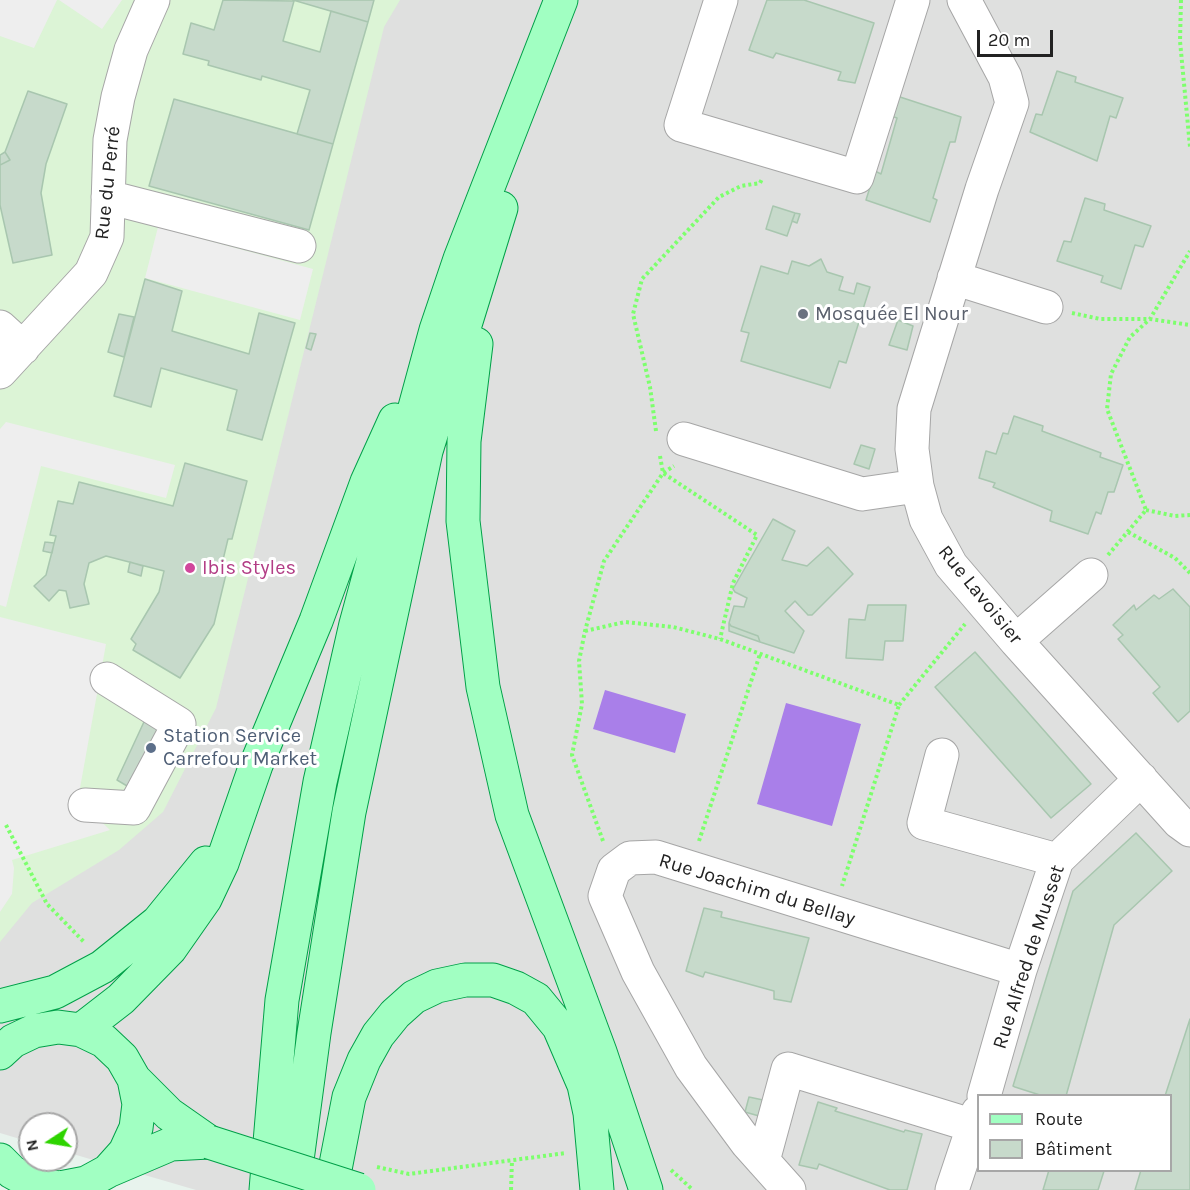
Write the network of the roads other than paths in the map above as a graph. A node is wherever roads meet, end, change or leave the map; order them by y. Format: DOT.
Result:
graph roads {
  1 [pos="153,0"];
  2 [pos="561,0"];
  3 [pos="582,0"];
  4 [pos="721,0"];
  5 [pos="913,0"];
  6 [pos="964,0"];
  7 [pos="108,197"];
  8 [pos="504,199"];
  9 [pos="299,246"];
  10 [pos="954,278"];
  11 [pos="1046,308"];
  12 [pos="436,330"];
  13 [pos="11,337"];
  14 [pos="0,372"];
  15 [pos="667,444"];
  16 [pos="916,486"];
  17 [pos="1091,575"];
  18 [pos="1016,641"];
  19 [pos="106,679"];
  20 [pos="942,755"];
  21 [pos="1141,779"];
  22 [pos="85,804"];
  23 [pos="234,826"];
  24 [pos="1190,830"];
  25 [pos="1056,860"];
  26 [pos="1020,970"];
  27 [pos="0,1006"];
  28 [pos="81,1030"];
  29 [pos="4,1047"];
  30 [pos="134,1079"];
  31 [pos="984,1094"];
  32 [pos="977,1111"];
  33 [pos="977,1117"];
  34 [pos="209,1142"];
  35 [pos="0,1160"];
  36 [pos="764,1161"];
  37 [pos="108,1171"];
  38 [pos="363,1177"];
  39 [pos="61,1189"];
  40 [pos="266,1190"];
  41 [pos="294,1190"];
  42 [pos="331,1190"];
  43 [pos="597,1190"];
  44 [pos="646,1190"];
  45 [pos="789,1190"];
  46 [pos="952,1190"];
  1 -- 7 [label="street, Rue du Perré"];
  2 -- 12 [label="main road"];
  3 -- 8 [label="main road"];
  4 -- 5 [label="street"];
  6 -- 10 [label="street, Rue Lavoisier"];
  7 -- 9 [label="street"];
  7 -- 13 [label="street, Rue du Perré"];
  8 -- 41 [label="main road"];
  8 -- 44 [label="main road"];
  10 -- 11 [label="street"];
  10 -- 16 [label="street, Rue Lavoisier"];
  12 -- 23 [label="main road"];
  12 -- 40 [label="main road"];
  13 -- 14 [label="street, Rue du Perré"];
  15 -- 16 [label="street"];
  16 -- 18 [label="street, Rue Lavoisier"];
  17 -- 18 [label="street"];
  18 -- 21 [label="street, Rue Lavoisier"];
  19 -- 22 [label="street"];
  20 -- 25 [label="street"];
  21 -- 24 [label="street, Rue Lavoisier"];
  21 -- 25 [label="street, Rue Alfred de Musset"];
  23 -- 27 [label="main road"];
  23 -- 28 [label="main road"];
  25 -- 26 [label="street, Rue Alfred de Musset"];
  26 -- 31 [label="street, Rue Alfred de Musset"];
  26 -- 36 [label="street, Rue Joachim du Bellay"];
  28 -- 29 [label="main road"];
  28 -- 30 [label="main road"];
  30 -- 34 [label="main road"];
  30 -- 37 [label="main road"];
  32 -- 36 [label="street"];
  33 -- 46 [label="street, Rue Alfred de Musset"];
  34 -- 37 [label="main road"];
  34 -- 38 [label="main road, bridge"];
  35 -- 39 [label="main road"];
  36 -- 45 [label="street"];
  37 -- 39 [label="main road"];
  42 -- 43 [label="main road"];
}
